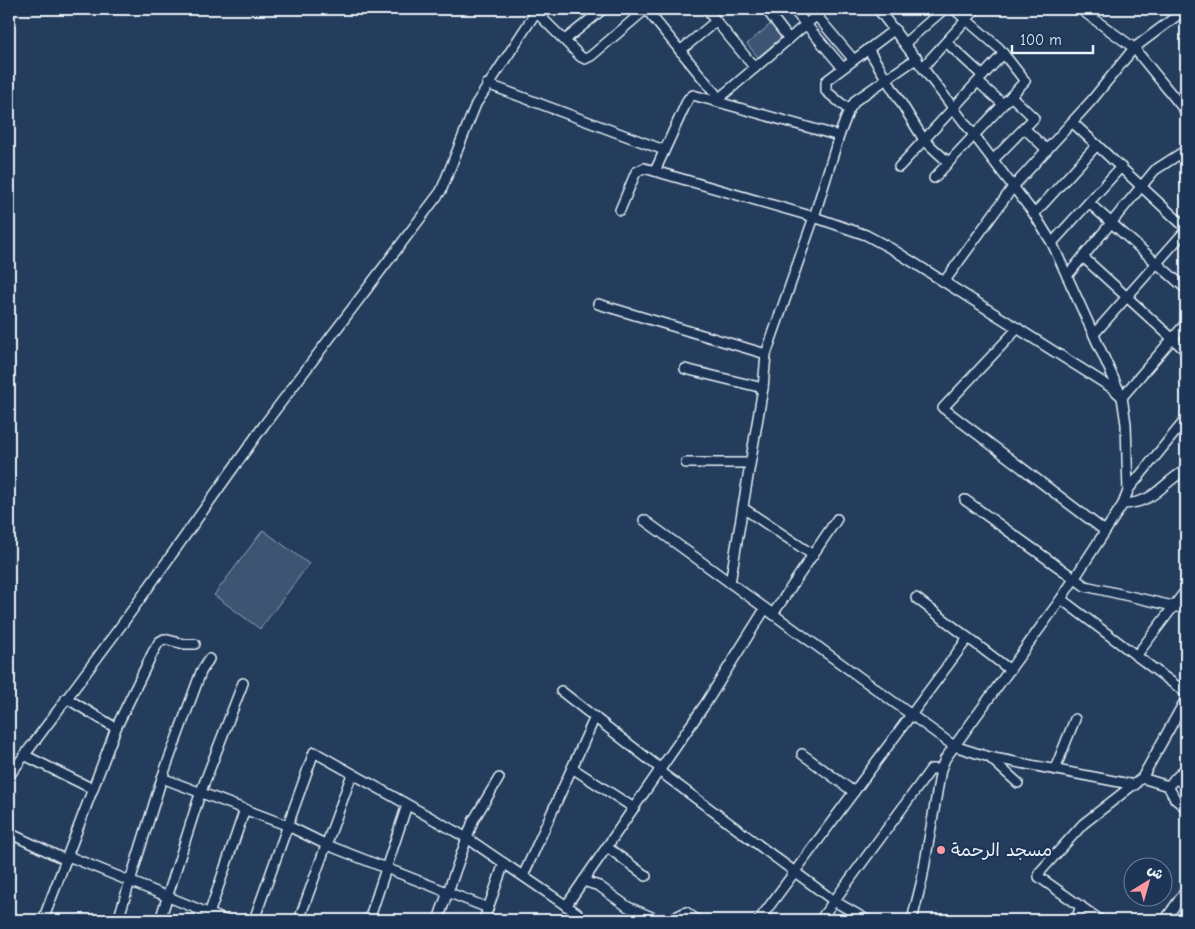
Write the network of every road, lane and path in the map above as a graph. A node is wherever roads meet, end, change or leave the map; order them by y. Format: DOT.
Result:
graph roads {
  1 [pos="602,9"];
  2 [pos="706,9"];
  3 [pos="766,9"];
  4 [pos="793,9"];
  5 [pos="824,9"];
  6 [pos="944,9"];
  7 [pos="954,9"];
  8 [pos="976,9"];
  9 [pos="1080,9"];
  10 [pos="1186,9"];
  11 [pos="537,10"];
  12 [pos="644,10"];
  13 [pos="882,10"];
  14 [pos="814,12"];
  15 [pos="966,19"];
  16 [pos="716,21"];
  17 [pos="806,24"];
  18 [pos="895,29"];
  19 [pos="789,38"];
  20 [pos="565,40"];
  21 [pos="946,42"];
  22 [pos="905,43"];
  23 [pos="1134,48"];
  24 [pos="868,49"];
  25 [pos="680,50"];
  26 [pos="1003,54"];
  27 [pos="917,58"];
  28 [pos="853,59"];
  29 [pos="842,67"];
  30 [pos="923,67"];
  31 [pos="755,68"];
  32 [pos="981,79"];
  33 [pos="887,80"];
  34 [pos="487,84"];
  35 [pos="1011,96"];
  36 [pos="718,99"];
  37 [pos="1003,104"];
  38 [pos="954,108"];
  39 [pos="849,110"];
  40 [pos="1186,112"];
  41 [pos="1072,122"];
  42 [pos="1024,128"];
  43 [pos="974,134"];
  44 [pos="839,136"];
  45 [pos="924,140"];
  46 [pos="1098,145"];
  47 [pos="664,150"];
  48 [pos="1047,150"];
  49 [pos="1186,150"];
  50 [pos="993,160"];
  51 [pos="948,162"];
  52 [pos="899,167"];
  53 [pos="1121,167"];
  54 [pos="655,171"];
  55 [pos="934,178"];
  56 [pos="1142,186"];
  57 [pos="1013,187"];
  58 [pos="1089,203"];
  59 [pos="620,210"];
  60 [pos="1034,214"];
  61 [pos="814,217"];
  62 [pos="1112,222"];
  63 [pos="1186,229"];
  64 [pos="1052,243"];
  65 [pos="1083,257"];
  66 [pos="1157,263"];
  67 [pos="1067,276"];
  68 [pos="944,282"];
  69 [pos="1186,289"];
  70 [pos="1127,297"];
  71 [pos="598,304"];
  72 [pos="1186,323"];
  73 [pos="1018,328"];
  74 [pos="1094,334"];
  75 [pos="1173,339"];
  76 [pos="1186,351"];
  77 [pos="766,354"];
  78 [pos="685,369"];
  79 [pos="763,388"];
  80 [pos="1122,397"];
  81 [pos="1186,419"];
  82 [pos="686,463"];
  83 [pos="750,463"];
  84 [pos="1186,470"];
  85 [pos="1128,490"];
  86 [pos="965,500"];
  87 [pos="1123,504"];
  88 [pos="743,508"];
  89 [pos="837,519"];
  90 [pos="644,520"];
  91 [pos="1105,531"];
  92 [pos="813,555"];
  93 [pos="1074,579"];
  94 [pos="730,583"];
  95 [pos="1186,590"];
  96 [pos="916,598"];
  97 [pos="1061,599"];
  98 [pos="1174,606"];
  99 [pos="765,609"];
  100 [pos="1186,609"];
  101 [pos="773,614"];
  102 [pos="968,638"];
  103 [pos="195,644"];
  104 [pos="1136,656"];
  105 [pos="209,660"];
  106 [pos="1010,670"];
  107 [pos="243,683"];
  108 [pos="561,690"];
  109 [pos="1186,693"];
  110 [pos="66,698"];
  111 [pos="1186,699"];
  112 [pos="911,715"];
  113 [pos="595,717"];
  114 [pos="1075,720"];
  115 [pos="116,728"];
  116 [pos="954,746"];
  117 [pos="802,754"];
  118 [pos="24,755"];
  119 [pos="989,757"];
  120 [pos="572,768"];
  121 [pos="1186,768"];
  122 [pos="941,769"];
  123 [pos="1056,769"];
  124 [pos="660,770"];
  125 [pos="352,774"];
  126 [pos="9,776"];
  127 [pos="162,778"];
  128 [pos="499,778"];
  129 [pos="1138,781"];
  130 [pos="1171,782"];
  131 [pos="1018,783"];
  132 [pos="1186,784"];
  133 [pos="93,789"];
  134 [pos="854,792"];
  135 [pos="200,794"];
  136 [pos="407,805"];
  137 [pos="634,808"];
  138 [pos="1186,808"];
  139 [pos="245,809"];
  140 [pos="286,826"];
  141 [pos="11,834"];
  142 [pos="467,838"];
  143 [pos="9,844"];
  144 [pos="327,845"];
  145 [pos="607,847"];
  146 [pos="67,858"];
  147 [pos="504,863"];
  148 [pos="386,868"];
  149 [pos="795,872"];
  150 [pos="523,876"];
  151 [pos="646,876"];
  152 [pos="583,881"];
  153 [pos="131,882"];
  154 [pos="1186,890"];
  155 [pos="447,892"];
  156 [pos="168,897"];
  157 [pos="834,901"];
  158 [pos="566,906"];
  159 [pos="1081,906"];
  160 [pos="488,908"];
  161 [pos="208,917"];
  162 [pos="43,920"];
  163 [pos="118,920"];
  164 [pos="160,920"];
  165 [pos="225,920"];
  166 [pos="254,920"];
  167 [pos="299,920"];
  168 [pos="369,920"];
  169 [pos="438,920"];
  170 [pos="484,920"];
  171 [pos="573,920"];
  172 [pos="659,920"];
  173 [pos="670,920"];
  174 [pos="697,920"];
  175 [pos="759,920"];
  176 [pos="820,920"];
  177 [pos="866,920"];
  178 [pos="912,920"];
  179 [pos="1076,920"];
  180 [pos="1100,920"];
  181 [pos="1165,920"];
  1 -- 20 [label="street"];
  2 -- 16 [label="street"];
  3 -- 19 [label="street"];
  4 -- 17 [label="street"];
  5 -- 14 [label="street"];
  6 -- 22 [label="street"];
  7 -- 15 [label="street"];
  8 -- 15 [label="street"];
  9 -- 23 [label="street"];
  10 -- 23 [label="street"];
  11 -- 20 [label="street"];
  11 -- 34 [label="street"];
  12 -- 20 [label="street"];
  12 -- 25 [label="street"];
  13 -- 18 [label="street"];
  14 -- 17 [label="street"];
  14 -- 28 [label="street"];
  15 -- 21 [label="street"];
  15 -- 26 [label="street"];
  16 -- 25 [label="street"];
  16 -- 31 [label="street"];
  17 -- 19 [label="street"];
  17 -- 29 [label="street"];
  18 -- 22 [label="street"];
  18 -- 24 [label="street"];
  19 -- 31 [label="street"];
  21 -- 30 [label="street"];
  21 -- 32 [label="street"];
  22 -- 27 [label="street"];
  23 -- 40 [label="street"];
  23 -- 41 [label="street"];
  24 -- 28 [label="street"];
  24 -- 33 [label="street"];
  25 -- 36 [label="street"];
  26 -- 32 [label="street"];
  26 -- 35 [label="street"];
  27 -- 30 [label="street"];
  27 -- 33 [label="street"];
  28 -- 29 [label="street"];
  29 -- 39 [label="street"];
  30 -- 38 [label="street"];
  31 -- 36 [label="street"];
  32 -- 37 [label="street"];
  32 -- 38 [label="street"];
  33 -- 39 [label="street"];
  33 -- 45 [label="street"];
  34 -- 47 [label="street"];
  34 -- 110 [label="street"];
  35 -- 37 [label="street"];
  35 -- 42 [label="street"];
  36 -- 44 [label="street"];
  36 -- 47 [label="street"];
  37 -- 43 [label="street"];
  38 -- 43 [label="street"];
  38 -- 45 [label="street"];
  39 -- 44 [label="street"];
  41 -- 46 [label="street"];
  41 -- 48 [label="street"];
  42 -- 48 [label="street"];
  42 -- 50 [label="street"];
  43 -- 50 [label="street"];
  43 -- 51 [label="street"];
  44 -- 61 [label="street"];
  45 -- 51 [label="street"];
  45 -- 52 [label="street"];
  46 -- 53 [label="street"];
  46 -- 60 [label="street"];
  47 -- 54 [label="street"];
  48 -- 57 [label="street"];
  49 -- 56 [label="street"];
  50 -- 57 [label="street"];
  51 -- 55 [label="street"];
  53 -- 56 [label="street"];
  53 -- 58 [label="street"];
  54 -- 59 [label="street"];
  54 -- 61 [label="street"];
  56 -- 62 [label="street"];
  56 -- 63 [label="street"];
  57 -- 60 [label="street"];
  57 -- 68 [label="street"];
  58 -- 62 [label="street"];
  58 -- 64 [label="street"];
  60 -- 64 [label="street"];
  61 -- 68 [label="street"];
  61 -- 77 [label="street"];
  62 -- 65 [label="street"];
  62 -- 66 [label="street"];
  63 -- 66 [label="street"];
  64 -- 67 [label="street"];
  65 -- 67 [label="street"];
  65 -- 70 [label="street"];
  66 -- 69 [label="street"];
  66 -- 70 [label="street"];
  67 -- 74 [label="street"];
  68 -- 73 [label="street"];
  70 -- 74 [label="street"];
  70 -- 75 [label="street"];
  71 -- 77 [label="street"];
  72 -- 75 [label="street"];
  73 -- 80 [label="street"];
  73 -- 91 [label="street"];
  74 -- 80 [label="street"];
  75 -- 76 [label="street"];
  75 -- 80 [label="street"];
  77 -- 79 [label="street"];
  78 -- 79 [label="street"];
  79 -- 83 [label="street"];
  80 -- 85 [label="street"];
  81 -- 85 [label="street"];
  82 -- 83 [label="street"];
  83 -- 88 [label="street"];
  84 -- 87 [label="street"];
  85 -- 87 [label="street"];
  86 -- 93 [label="street"];
  87 -- 91 [label="street"];
  88 -- 92 [label="street"];
  88 -- 94 [label="street"];
  89 -- 92 [label="street"];
  90 -- 94 [label="street"];
  91 -- 93 [label="street"];
  92 -- 101 [label="street"];
  93 -- 97 [label="street"];
  93 -- 98 [label="street"];
  94 -- 99 [label="street"];
  95 -- 98 [label="street"];
  96 -- 102 [label="street"];
  97 -- 104 [label="street"];
  97 -- 106 [label="street"];
  98 -- 100 [label="street"];
  98 -- 104 [label="street"];
  99 -- 101 [label="street"];
  99 -- 124 [label="street"];
  101 -- 112 [label="street"];
  102 -- 106 [label="street"];
  102 -- 112 [label="street"];
  103 -- 115 [label="street"];
  104 -- 109 [label="street"];
  105 -- 127 [label="street"];
  106 -- 116 [label="street"];
  107 -- 135 [label="street"];
  108 -- 113 [label="street"];
  110 -- 115 [label="street"];
  110 -- 118 [label="street"];
  111 -- 129 [label="street"];
  112 -- 116 [label="street"];
  112 -- 134 [label="street"];
  113 -- 120 [label="street"];
  113 -- 124 [label="street"];
  114 -- 123 [label="street"];
  115 -- 133 [label="street"];
  116 -- 119 [label="street"];
  116 -- 122 [label="street"];
  117 -- 134 [label="street"];
  118 -- 126 [label="street"];
  118 -- 133 [label="street"];
  119 -- 123 [label="street"];
  119 -- 131 [label="street"];
  120 -- 137 [label="street"];
  120 -- 150 [label="street"];
  121 -- 130 [label="street"];
  122 -- 157 [label="street"];
  122 -- 178 [label="street"];
  123 -- 129 [label="street"];
  124 -- 137 [label="street"];
  124 -- 149 [label="street"];
  125 -- 136 [label="street"];
  125 -- 140 [label="street"];
  125 -- 144 [label="street"];
  127 -- 135 [label="street"];
  127 -- 153 [label="street"];
  128 -- 142 [label="street"];
  129 -- 130 [label="street"];
  129 -- 159 [label="street"];
  130 -- 132 [label="street"];
  130 -- 138 [label="street"];
  133 -- 146 [label="street"];
  134 -- 149 [label="street"];
  135 -- 139 [label="street"];
  135 -- 156 [label="street"];
  136 -- 142 [label="street"];
  136 -- 148 [label="street"];
  137 -- 145 [label="street"];
  139 -- 140 [label="street"];
  139 -- 161 [label="street"];
  140 -- 144 [label="street"];
  140 -- 166 [label="street"];
  141 -- 143 [label="street"];
  141 -- 146 [label="street"];
  142 -- 147 [label="street"];
  142 -- 155 [label="street"];
  144 -- 148 [label="street"];
  144 -- 167 [label="street"];
  145 -- 151 [label="street"];
  145 -- 152 [label="street"];
  146 -- 153 [label="street"];
  146 -- 162 [label="street"];
  147 -- 150 [label="street"];
  147 -- 160 [label="street"];
  148 -- 155 [label="street"];
  148 -- 168 [label="street"];
  149 -- 157 [label="street"];
  149 -- 175 [label="street"];
  150 -- 158 [label="street"];
  152 -- 158 [label="street"];
  152 -- 172 [label="street"];
  153 -- 156 [label="street"];
  153 -- 163 [label="street"];
  154 -- 181 [label="street"];
  155 -- 160 [label="street"];
  155 -- 169 [label="street"];
  156 -- 161 [label="street"];
  156 -- 164 [label="street"];
  157 -- 176 [label="street"];
  157 -- 177 [label="street"];
  158 -- 171 [label="street"];
  159 -- 179 [label="street"];
  159 -- 180 [label="street"];
  160 -- 170 [label="street"];
  161 -- 165 [label="street"];
  173 -- 174 [label="street"];
}
